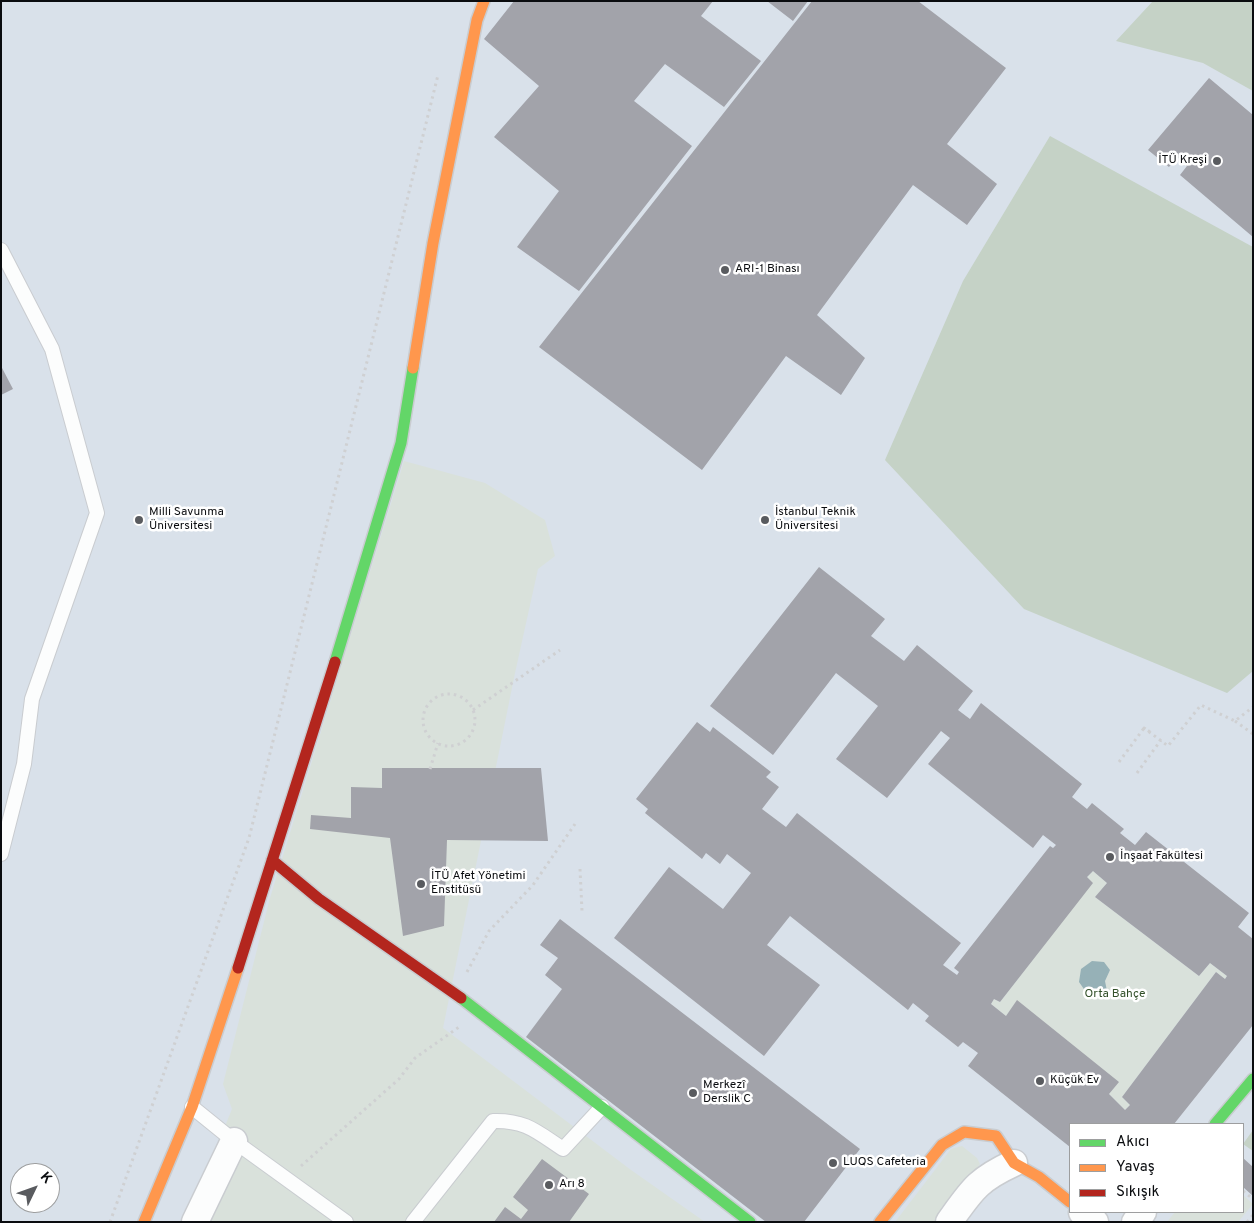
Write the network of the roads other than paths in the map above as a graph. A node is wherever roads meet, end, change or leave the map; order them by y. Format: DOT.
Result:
graph roads {
  1 [pos="484,1"];
  2 [pos="1,250"];
  3 [pos="1,854"];
  4 [pos="272,860"];
  5 [pos="1253,1079"];
  6 [pos="192,1107"];
  7 [pos="602,1107"];
  8 [pos="1216,1123"];
  9 [pos="234,1141"];
  10 [pos="1014,1163"];
  11 [pos="1069,1201"];
  12 [pos="1083,1213"];
  13 [pos="144,1222"];
  14 [pos="195,1222"];
  15 [pos="346,1222"];
  16 [pos="413,1222"];
  17 [pos="750,1222"];
  18 [pos="880,1222"];
  19 [pos="949,1222"];
  20 [pos="1095,1222"];
  1 -- 4 [label="street"];
  2 -- 3 [label="lane"];
  4 -- 6 [label="street"];
  4 -- 7 [label="street"];
  5 -- 8 [label="street"];
  6 -- 9 [label="lane"];
  6 -- 13 [label="street"];
  7 -- 16 [label="lane"];
  7 -- 17 [label="street"];
  9 -- 14 [label="street"];
  9 -- 15 [label="lane"];
  10 -- 11 [label="street"];
  10 -- 18 [label="street"];
  10 -- 19 [label="street"];
  12 -- 20 [label="street"];
}
